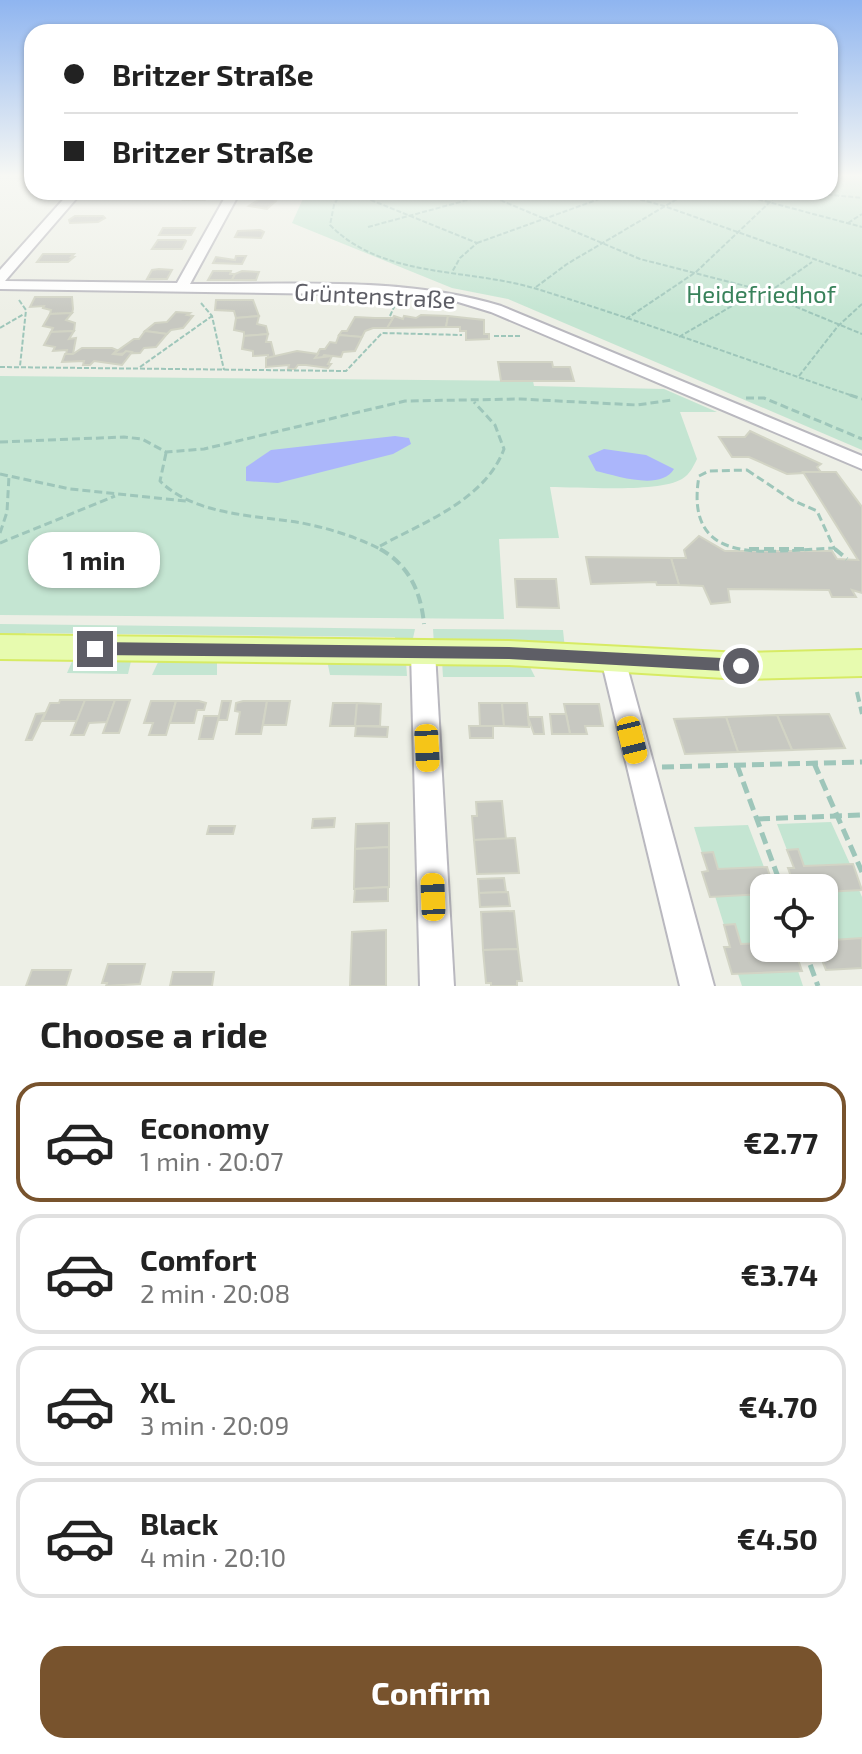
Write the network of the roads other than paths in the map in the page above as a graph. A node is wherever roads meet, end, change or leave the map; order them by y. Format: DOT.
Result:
graph roads {
  1 [pos="49,222"];
  2 [pos="217,222"];
  3 [pos="0,278"];
  4 [pos="7,288"];
  5 [pos="181,288"];
  6 [pos="862,463"];
  7 [pos="424,638"];
  8 [pos="0,647"];
  9 [pos="613,659"];
  10 [pos="859,678"];
  11 [pos="437,986"];
  12 [pos="697,986"];
  1 -- 3 [label="street"];
  2 -- 5 [label="street"];
  4 -- 5 [label="street, Grüntenstraße"];
  5 -- 6 [label="street, Grüntenstraße"];
  7 -- 8 [label="main road"];
  7 -- 9 [label="main road"];
  7 -- 11 [label="street"];
  9 -- 10 [label="main road"];
  9 -- 12 [label="street"];
}
